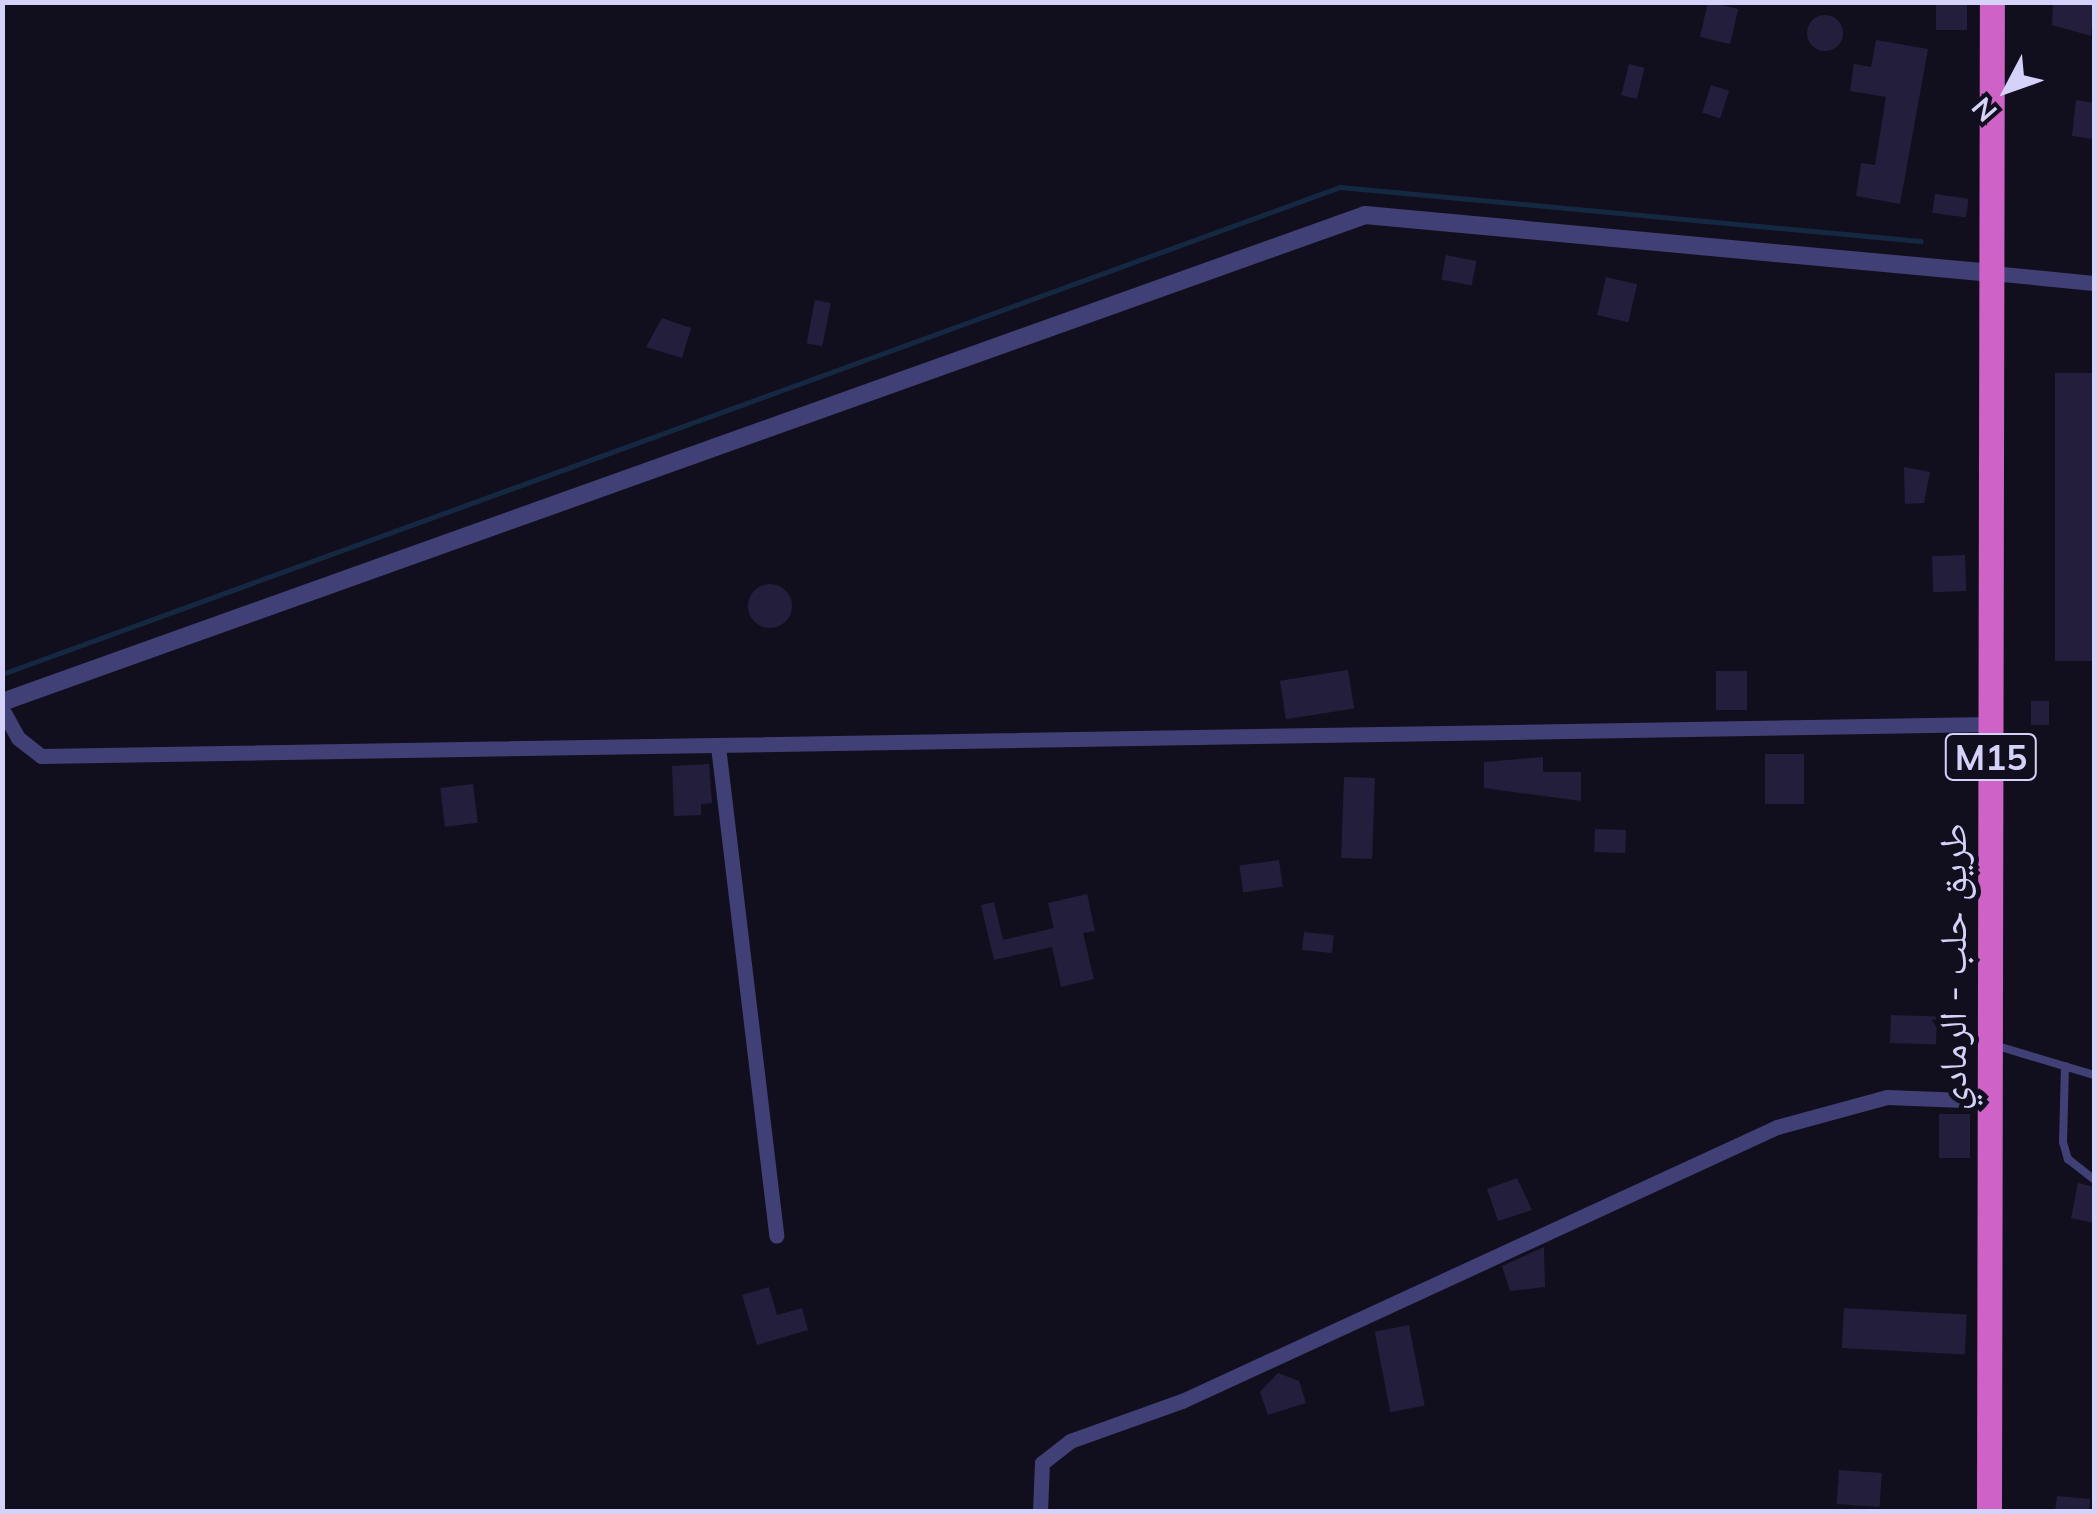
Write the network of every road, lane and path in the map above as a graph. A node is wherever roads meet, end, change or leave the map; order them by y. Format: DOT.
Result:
graph roads {
  1 [pos="1992,2"];
  2 [pos="1992,273"];
  3 [pos="2094,284"];
  4 [pos="2,705"];
  5 [pos="1991,724"];
  6 [pos="718,746"];
  7 [pos="1990,1044"];
  8 [pos="2065,1066"];
  9 [pos="2094,1075"];
  10 [pos="1990,1102"];
  11 [pos="2094,1178"];
  12 [pos="776,1236"];
  13 [pos="1040,1512"];
  14 [pos="1989,1512"];
  1 -- 2 [label="highway, طريق حلب - الرمادي / M15"];
  2 -- 3 [label="street"];
  2 -- 4 [label="street"];
  2 -- 5 [label="highway, طريق حلب - الرمادي / M15"];
  4 -- 6 [label="street"];
  5 -- 6 [label="street"];
  5 -- 7 [label="highway, طريق حلب - الرمادي / M15"];
  6 -- 12 [label="street"];
  7 -- 8 [label="lane"];
  7 -- 10 [label="highway, طريق حلب - الرمادي / M15"];
  8 -- 9 [label="lane"];
  8 -- 11 [label="lane"];
  10 -- 13 [label="street"];
  10 -- 14 [label="highway, طريق حلب - الرمادي / M15"];
}
